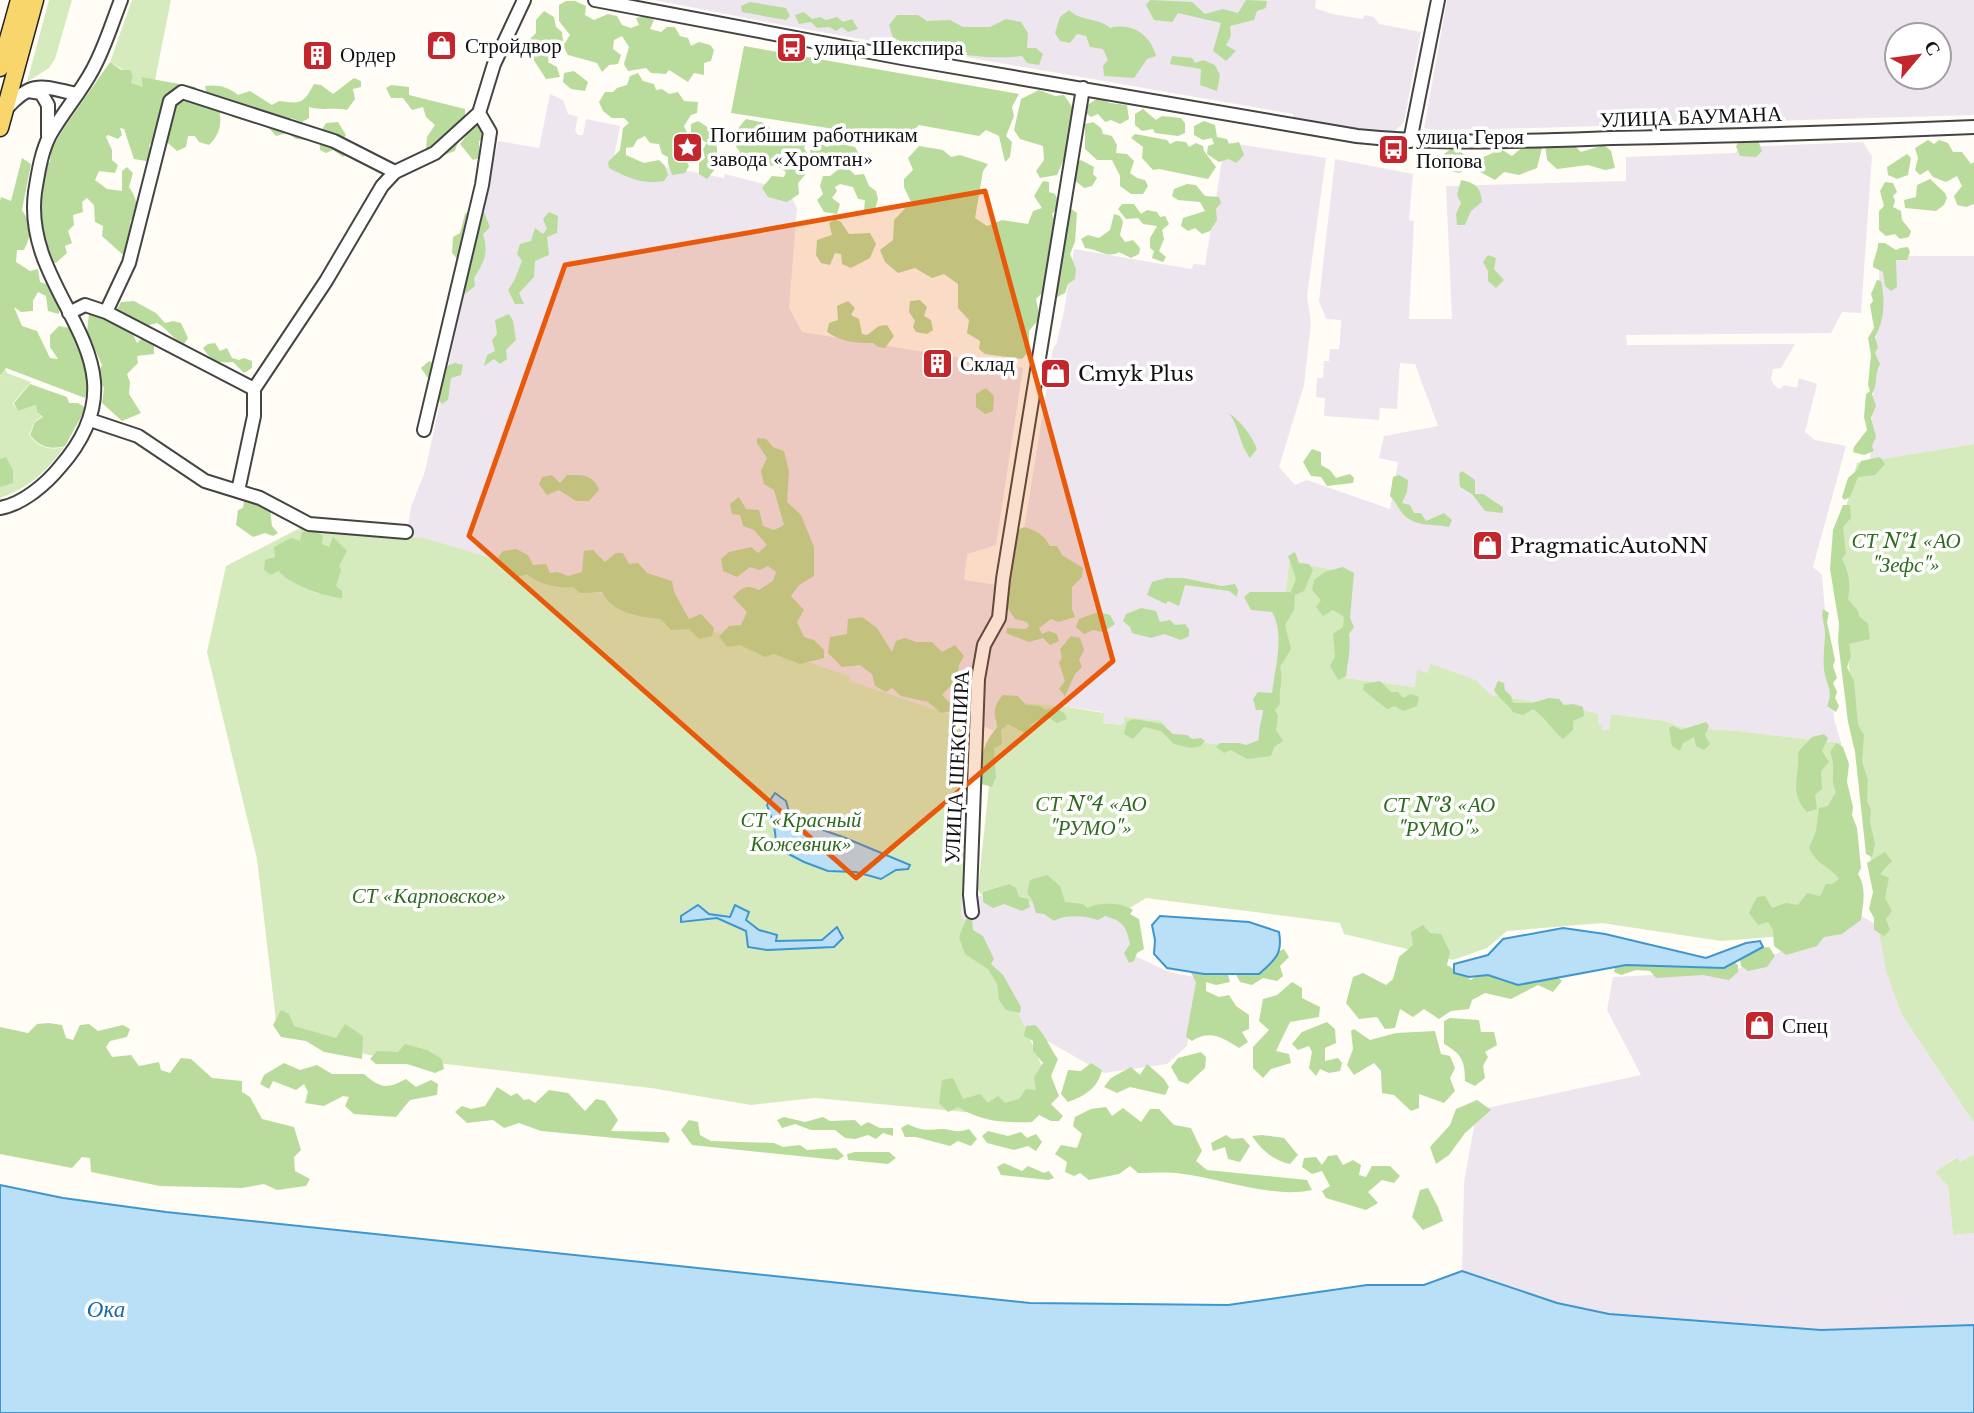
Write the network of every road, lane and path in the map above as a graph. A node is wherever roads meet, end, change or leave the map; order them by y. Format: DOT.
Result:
graph roads {
  1 [pos="19,0"];
  2 [pos="35,0"];
  3 [pos="121,0"];
  4 [pos="524,0"];
  5 [pos="595,0"];
  6 [pos="1438,0"];
  7 [pos="0,68"];
  8 [pos="1083,89"];
  9 [pos="27,91"];
  10 [pos="78,94"];
  11 [pos="5,111"];
  12 [pos="479,113"];
  13 [pos="1974,127"];
  14 [pos="0,128"];
  15 [pos="48,137"];
  16 [pos="1410,141"];
  17 [pos="395,172"];
  18 [pos="106,312"];
  19 [pos="69,313"];
  20 [pos="254,389"];
  21 [pos="90,420"];
  22 [pos="424,430"];
  23 [pos="238,491"];
  24 [pos="0,508"];
  25 [pos="406,532"];
  26 [pos="972,912"];
  1 -- 7 [label="main road"];
  2 -- 11 [label="main road"];
  3 -- 10 [label="street"];
  4 -- 12 [label="street"];
  5 -- 8 [label="street"];
  6 -- 16 [label="street"];
  8 -- 16 [label="street"];
  8 -- 26 [label="street, УЛИЦА ШЕКСПИРА"];
  9 -- 10 [label="street"];
  9 -- 11 [label="street"];
  9 -- 15 [label="street"];
  10 -- 15 [label="street"];
  11 -- 14 [label="main road"];
  12 -- 17 [label="street"];
  12 -- 22 [label="street"];
  13 -- 16 [label="street, УЛИЦА БАУМАНА"];
  15 -- 19 [label="street"];
  17 -- 18 [label="street"];
  17 -- 20 [label="street"];
  18 -- 19 [label="street"];
  18 -- 20 [label="street"];
  19 -- 21 [label="street"];
  20 -- 23 [label="street"];
  21 -- 23 [label="street"];
  21 -- 24 [label="street"];
  23 -- 25 [label="street"];
}
